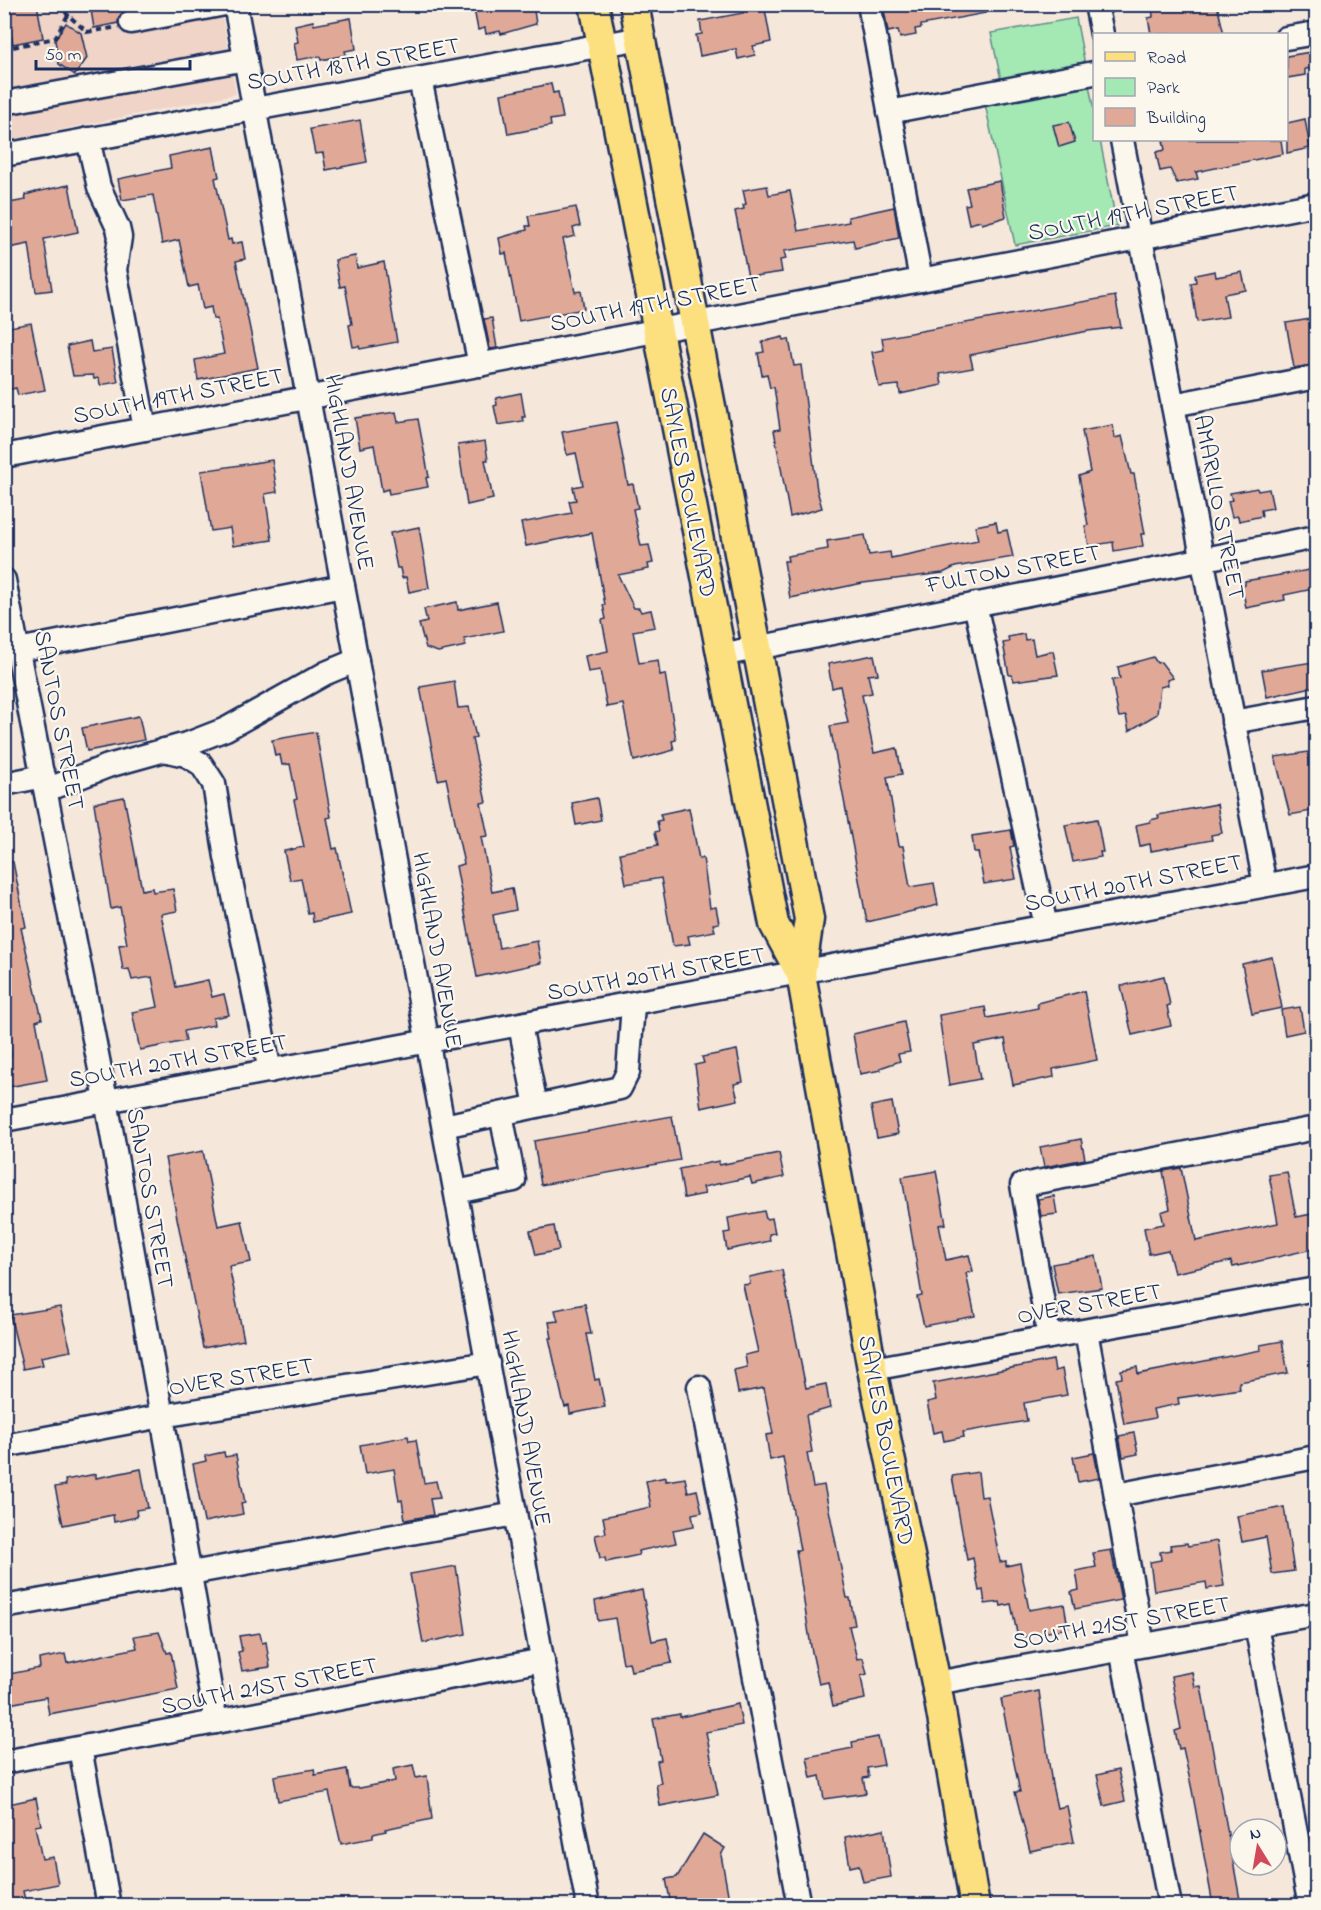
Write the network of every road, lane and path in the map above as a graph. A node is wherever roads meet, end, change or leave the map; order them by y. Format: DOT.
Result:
graph roads {
  1 [pos="58,4"];
  2 [pos="72,4"];
  3 [pos="225,4"];
  4 [pos="235,4"];
  5 [pos="594,4"];
  6 [pos="634,4"];
  7 [pos="869,4"];
  8 [pos="1096,4"];
  9 [pos="68,15"];
  10 [pos="125,24"];
  11 [pos="1102,33"];
  12 [pos="1317,33"];
  13 [pos="641,38"];
  14 [pos="1288,38"];
  15 [pos="602,46"];
  16 [pos="13,47"];
  17 [pos="246,59"];
  18 [pos="1093,73"];
  19 [pos="420,79"];
  20 [pos="4,104"];
  21 [pos="254,108"];
  22 [pos="890,112"];
  23 [pos="88,139"];
  24 [pos="1122,141"];
  25 [pos="4,155"];
  26 [pos="1317,204"];
  27 [pos="1141,238"];
  28 [pos="921,280"];
  29 [pos="696,323"];
  30 [pos="658,331"];
  31 [pos="480,365"];
  32 [pos="1317,377"];
  33 [pos="308,398"];
  34 [pos="1173,405"];
  35 [pos="145,429"];
  36 [pos="4,456"];
  37 [pos="1317,537"];
  38 [pos="1202,558"];
  39 [pos="4,580"];
  40 [pos="343,586"];
  41 [pos="975,604"];
  42 [pos="757,647"];
  43 [pos="18,650"];
  44 [pos="721,655"];
  45 [pos="357,660"];
  46 [pos="1317,707"];
  47 [pos="1233,722"];
  48 [pos="164,750"];
  49 [pos="45,783"];
  50 [pos="4,784"];
  51 [pos="1317,876"];
  52 [pos="1264,885"];
  53 [pos="1046,926"];
  54 [pos="801,974"];
  55 [pos="633,1005"];
  56 [pos="520,1026"];
  57 [pos="428,1043"];
  58 [pos="270,1071"];
  59 [pos="106,1100"];
  60 [pos="536,1106"];
  61 [pos="501,1114"];
  62 [pos="4,1120"];
  63 [pos="444,1126"];
  64 [pos="1317,1128"];
  65 [pos="456,1192"];
  66 [pos="1317,1289"];
  67 [pos="1086,1331"];
  68 [pos="1049,1337"];
  69 [pos="488,1363"];
  70 [pos="872,1369"];
  71 [pos="699,1387"];
  72 [pos="162,1416"];
  73 [pos="4,1446"];
  74 [pos="1317,1457"];
  75 [pos="1116,1495"];
  76 [pos="515,1514"];
  77 [pos="190,1574"];
  78 [pos="4,1607"];
  79 [pos="1317,1614"];
  80 [pos="1256,1625"];
  81 [pos="1143,1645"];
  82 [pos="1121,1649"];
  83 [pos="543,1660"];
  84 [pos="936,1683"];
  85 [pos="216,1722"];
  86 [pos="80,1748"];
  87 [pos="4,1762"];
  88 [pos="109,1905"];
  89 [pos="588,1905"];
  90 [pos="799,1905"];
  91 [pos="973,1905"];
  92 [pos="1170,1905"];
  93 [pos="1310,1905"];
  1 -- 9 [label="path"];
  2 -- 9 [label="path"];
  3 -- 10 [label="street"];
  4 -- 17 [label="street, HIGHLAND AVENUE"];
  5 -- 15 [label="main road, SAYLES BOULEVARD"];
  6 -- 13 [label="main road, SAYLES BOULEVARD"];
  7 -- 22 [label="street"];
  8 -- 11 [label="street"];
  9 -- 10 [label="path"];
  9 -- 16 [label="path"];
  12 -- 14 [label="street"];
  13 -- 15 [label="street, SOUTH 18TH STREET"];
  13 -- 29 [label="main road, SAYLES BOULEVARD"];
  15 -- 19 [label="street, SOUTH 18TH STREET"];
  15 -- 30 [label="main road, SAYLES BOULEVARD"];
  17 -- 20 [label="street"];
  17 -- 21 [label="street, HIGHLAND AVENUE"];
  18 -- 22 [label="street"];
  19 -- 21 [label="street, SOUTH 18TH STREET"];
  19 -- 31 [label="street"];
  21 -- 23 [label="street, SOUTH 18TH STREET"];
  21 -- 33 [label="street, HIGHLAND AVENUE"];
  22 -- 28 [label="street"];
  23 -- 25 [label="street, SOUTH 18TH STREET"];
  23 -- 35 [label="street"];
  24 -- 27 [label="street, AMARILLO STREET"];
  26 -- 27 [label="street, SOUTH 19TH STREET"];
  27 -- 28 [label="street, SOUTH 19TH STREET"];
  27 -- 34 [label="street, AMARILLO STREET"];
  28 -- 29 [label="street, SOUTH 19TH STREET"];
  29 -- 30 [label="street, SOUTH 19TH STREET"];
  29 -- 42 [label="main road, SAYLES BOULEVARD"];
  30 -- 31 [label="street, SOUTH 19TH STREET"];
  30 -- 44 [label="main road, SAYLES BOULEVARD"];
  31 -- 33 [label="street, SOUTH 19TH STREET"];
  32 -- 34 [label="street"];
  33 -- 35 [label="street, SOUTH 19TH STREET"];
  33 -- 40 [label="street, HIGHLAND AVENUE"];
  34 -- 38 [label="street, AMARILLO STREET"];
  35 -- 36 [label="street, SOUTH 19TH STREET"];
  37 -- 38 [label="street, FULTON STREET"];
  38 -- 41 [label="street, FULTON STREET"];
  38 -- 47 [label="street, AMARILLO STREET"];
  39 -- 43 [label="street, SANTOS STREET"];
  40 -- 43 [label="street"];
  40 -- 45 [label="street, HIGHLAND AVENUE"];
  41 -- 42 [label="street, FULTON STREET"];
  41 -- 53 [label="street"];
  42 -- 44 [label="street, FULTON STREET"];
  42 -- 54 [label="main road, SAYLES BOULEVARD"];
  43 -- 49 [label="street, SANTOS STREET"];
  44 -- 54 [label="main road, SAYLES BOULEVARD"];
  45 -- 48 [label="street"];
  45 -- 57 [label="street, HIGHLAND AVENUE"];
  46 -- 47 [label="street"];
  47 -- 52 [label="street, AMARILLO STREET"];
  48 -- 49 [label="street"];
  48 -- 58 [label="street"];
  49 -- 50 [label="street"];
  49 -- 59 [label="street, SANTOS STREET"];
  51 -- 52 [label="street, SOUTH 20TH STREET"];
  52 -- 53 [label="street, SOUTH 20TH STREET"];
  53 -- 54 [label="street, SOUTH 20TH STREET"];
  54 -- 55 [label="street, SOUTH 20TH STREET"];
  54 -- 70 [label="main road, SAYLES BOULEVARD"];
  55 -- 56 [label="street, SOUTH 20TH STREET"];
  55 -- 60 [label="street"];
  56 -- 57 [label="street, SOUTH 20TH STREET"];
  56 -- 60 [label="street"];
  57 -- 58 [label="street, SOUTH 20TH STREET"];
  57 -- 63 [label="street, HIGHLAND AVENUE"];
  58 -- 59 [label="street, SOUTH 20TH STREET"];
  59 -- 62 [label="street, SOUTH 20TH STREET"];
  59 -- 72 [label="street, SANTOS STREET"];
  60 -- 61 [label="street"];
  61 -- 63 [label="street"];
  61 -- 65 [label="street"];
  63 -- 65 [label="street, HIGHLAND AVENUE"];
  64 -- 68 [label="street"];
  65 -- 69 [label="street, HIGHLAND AVENUE"];
  66 -- 67 [label="street, OVER STREET"];
  67 -- 68 [label="street, OVER STREET"];
  67 -- 75 [label="street"];
  68 -- 70 [label="street, OVER STREET"];
  69 -- 72 [label="street, OVER STREET"];
  69 -- 76 [label="street, HIGHLAND AVENUE"];
  70 -- 84 [label="main road, SAYLES BOULEVARD"];
  71 -- 90 [label="street"];
  72 -- 73 [label="street, OVER STREET"];
  72 -- 77 [label="street, SANTOS STREET"];
  74 -- 75 [label="street"];
  75 -- 81 [label="street"];
  76 -- 77 [label="street"];
  76 -- 83 [label="street, HIGHLAND AVENUE"];
  77 -- 78 [label="street"];
  77 -- 85 [label="street, SANTOS STREET"];
  79 -- 80 [label="street, SOUTH 21ST STREET"];
  80 -- 81 [label="street, SOUTH 21ST STREET"];
  80 -- 93 [label="street"];
  81 -- 82 [label="street, SOUTH 21ST STREET"];
  82 -- 84 [label="street, SOUTH 21ST STREET"];
  82 -- 92 [label="street"];
  83 -- 85 [label="street, SOUTH 21ST STREET"];
  83 -- 89 [label="street, HIGHLAND AVENUE"];
  84 -- 91 [label="main road, SAYLES BOULEVARD"];
  85 -- 86 [label="street, SOUTH 21ST STREET"];
  86 -- 87 [label="street, SOUTH 21ST STREET"];
  86 -- 88 [label="street"];
}
